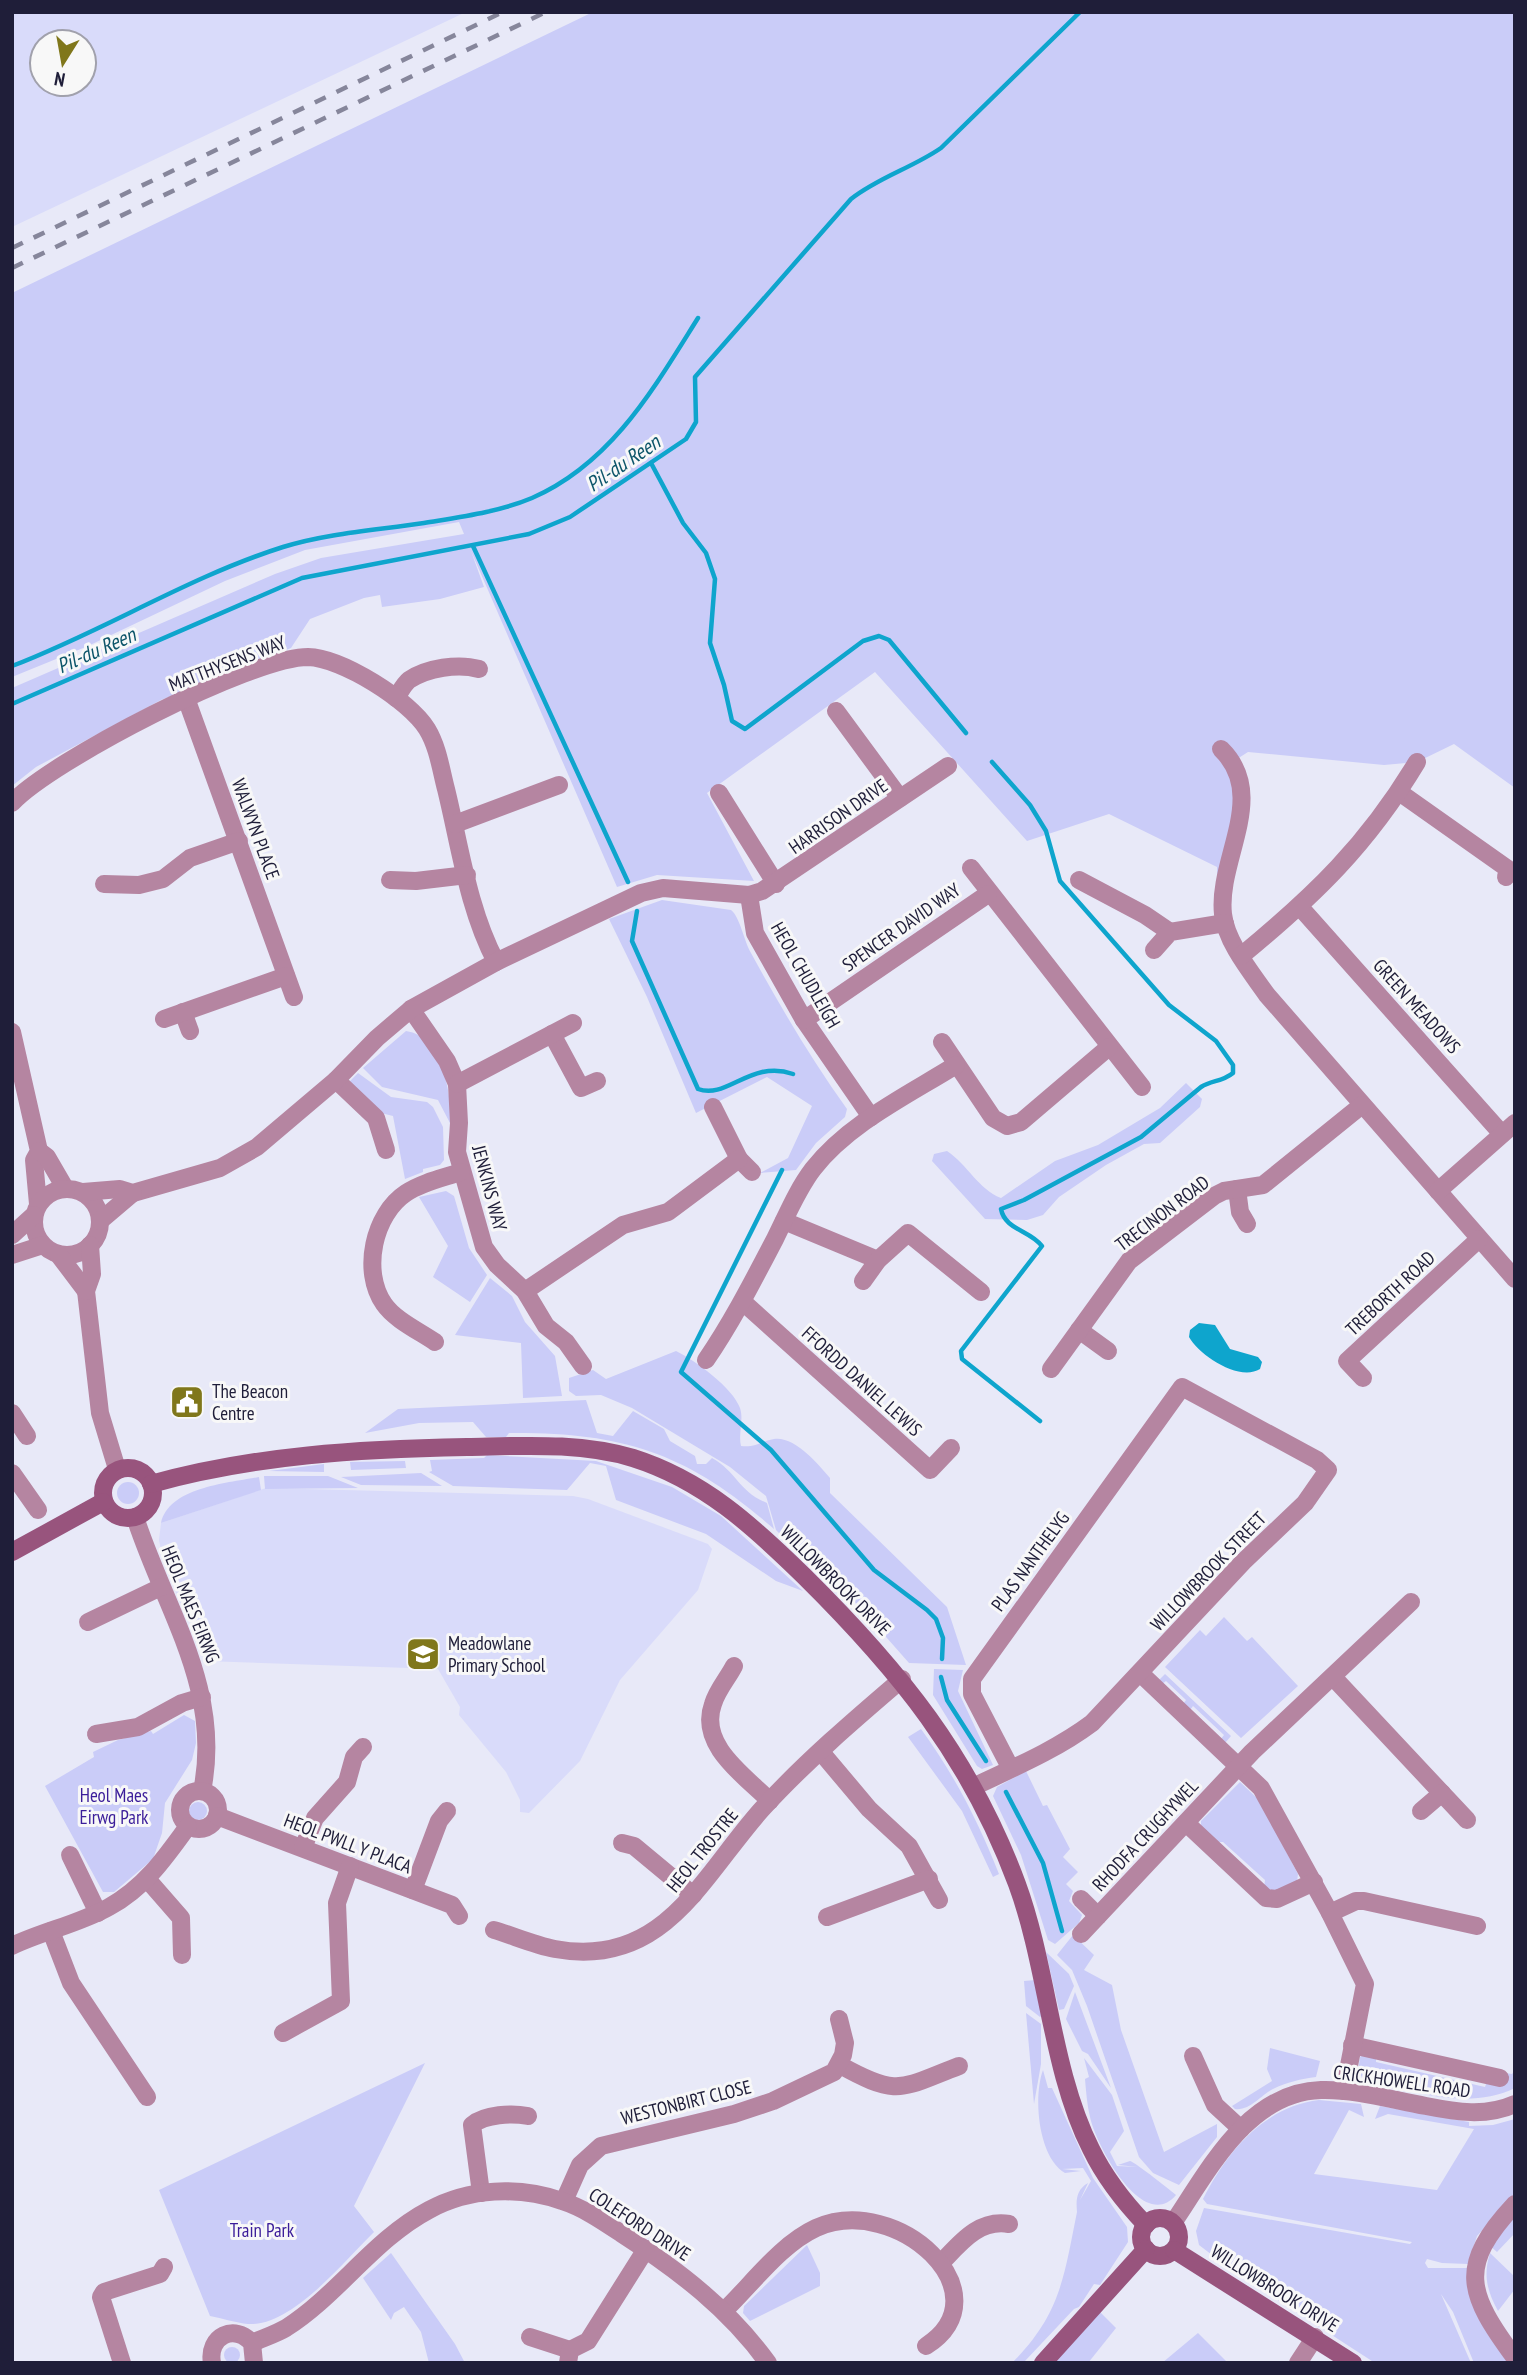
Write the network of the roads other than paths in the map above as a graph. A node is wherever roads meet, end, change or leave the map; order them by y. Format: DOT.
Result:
graph roads {
  1 [pos="479,669"];
  2 [pos="186,698"];
  3 [pos="396,698"];
  4 [pos="836,711"];
  5 [pos="1221,749"];
  6 [pos="1418,762"];
  7 [pos="948,766"];
  8 [pos="559,785"];
  9 [pos="1399,792"];
  10 [pos="719,793"];
  11 [pos="900,798"];
  12 [pos="12,803"];
  13 [pos="454,824"];
  14 [pos="239,841"];
  15 [pos="971,868"];
  16 [pos="467,875"];
  17 [pos="1506,877"];
  18 [pos="390,880"];
  19 [pos="1079,880"];
  20 [pos="104,884"];
  21 [pos="776,884"];
  22 [pos="988,894"];
  23 [pos="749,895"];
  24 [pos="1300,907"];
  25 [pos="1225,923"];
  26 [pos="1170,932"];
  27 [pos="1154,950"];
  28 [pos="1241,956"];
  29 [pos="496,962"];
  30 [pos="286,976"];
  31 [pos="294,997"];
  32 [pos="411,1009"];
  33 [pos="183,1012"];
  34 [pos="164,1019"];
  35 [pos="804,1020"];
  36 [pos="573,1023"];
  37 [pos="190,1031"];
  38 [pos="12,1032"];
  39 [pos="552,1034"];
  40 [pos="942,1042"];
  41 [pos="1109,1047"];
  42 [pos="956,1065"];
  43 [pos="337,1080"];
  44 [pos="597,1081"];
  45 [pos="457,1084"];
  46 [pos="1142,1087"];
  47 [pos="1362,1104"];
  48 [pos="713,1107"];
  49 [pos="872,1117"];
  50 [pos="1508,1128"];
  51 [pos="386,1150"];
  52 [pos="39,1151"];
  53 [pos="461,1171"];
  54 [pos="1237,1189"];
  55 [pos="74,1190"];
  56 [pos="1438,1191"];
  57 [pos="133,1193"];
  58 [pos="36,1210"];
  59 [pos="100,1221"];
  60 [pos="784,1221"];
  61 [pos="1247,1224"];
  62 [pos="12,1235"];
  63 [pos="1479,1240"];
  64 [pos="90,1245"];
  65 [pos="50,1250"];
  66 [pos="12,1255"];
  67 [pos="878,1260"];
  68 [pos="1515,1279"];
  69 [pos="863,1281"];
  70 [pos="86,1291"];
  71 [pos="525,1291"];
  72 [pos="981,1292"];
  73 [pos="743,1302"];
  74 [pos="1079,1329"];
  75 [pos="435,1342"];
  76 [pos="1108,1351"];
  77 [pos="706,1360"];
  78 [pos="583,1366"];
  79 [pos="1051,1369"];
  80 [pos="1363,1378"];
  81 [pos="1182,1387"];
  82 [pos="13,1418"];
  83 [pos="27,1436"];
  84 [pos="951,1448"];
  85 [pos="117,1469"];
  86 [pos="12,1473"];
  87 [pos="151,1484"];
  88 [pos="103,1502"];
  89 [pos="38,1510"];
  90 [pos="135,1517"];
  91 [pos="12,1552"];
  92 [pos="160,1587"];
  93 [pos="1410,1602"];
  94 [pos="88,1622"];
  95 [pos="734,1666"];
  96 [pos="1140,1673"];
  97 [pos="1333,1678"];
  98 [pos="902,1679"];
  99 [pos="202,1697"];
  100 [pos="96,1734"];
  101 [pos="363,1747"];
  102 [pos="821,1752"];
  103 [pos="1239,1765"];
  104 [pos="1011,1769"];
  105 [pos="973,1787"];
  106 [pos="202,1791"];
  107 [pos="1442,1793"];
  108 [pos="770,1801"];
  109 [pos="447,1811"];
  110 [pos="1421,1811"];
  111 [pos="217,1816"];
  112 [pos="1467,1820"];
  113 [pos="1186,1823"];
  114 [pos="188,1826"];
  115 [pos="622,1843"];
  116 [pos="303,1848"];
  117 [pos="70,1855"];
  118 [pos="350,1866"];
  119 [pos="147,1879"];
  120 [pos="929,1879"];
  121 [pos="1314,1882"];
  122 [pos="413,1890"];
  123 [pos="693,1895"];
  124 [pos="1081,1899"];
  125 [pos="939,1900"];
  126 [pos="98,1913"];
  127 [pos="1330,1913"];
  128 [pos="459,1916"];
  129 [pos="1098,1916"];
  130 [pos="827,1917"];
  131 [pos="1477,1926"];
  132 [pos="494,1930"];
  133 [pos="51,1931"];
  134 [pos="1081,1934"];
  135 [pos="12,1945"];
  136 [pos="182,1955"];
  137 [pos="839,2019"];
  138 [pos="283,2033"];
  139 [pos="1352,2045"];
  140 [pos="1193,2056"];
  141 [pos="840,2065"];
  142 [pos="959,2066"];
  143 [pos="1500,2078"];
  144 [pos="1344,2091"];
  145 [pos="146,2097"];
  146 [pos="1515,2104"];
  147 [pos="528,2116"];
  148 [pos="1241,2129"];
  149 [pos="481,2193"];
  150 [pos="564,2201"];
  151 [pos="1515,2204"];
  152 [pos="1173,2223"];
  153 [pos="1009,2224"];
  154 [pos="1146,2225"];
  155 [pos="646,2249"];
  156 [pos="1146,2249"];
  157 [pos="1174,2250"];
  158 [pos="942,2262"];
  159 [pos="164,2267"];
  160 [pos="724,2310"];
  161 [pos="530,2337"];
  162 [pos="1315,2337"];
  163 [pos="253,2343"];
  164 [pos="926,2346"];
  165 [pos="569,2356"];
  166 [pos="1515,2358"];
  167 [pos="122,2363"];
  168 [pos="212,2363"];
  169 [pos="254,2363"];
  170 [pos="768,2363"];
  171 [pos="1043,2363"];
  172 [pos="1298,2363"];
  173 [pos="1353,2363"];
  1 -- 3 [label="street"];
  2 -- 3 [label="street, MATTHYSENS WAY"];
  2 -- 12 [label="street, MATTHYSENS WAY"];
  2 -- 14 [label="street, WALWYN PLACE"];
  3 -- 13 [label="street, MATTHYSENS WAY"];
  4 -- 11 [label="street"];
  5 -- 25 [label="street"];
  6 -- 9 [label="street"];
  7 -- 11 [label="street, HARRISON DRIVE"];
  8 -- 13 [label="street"];
  9 -- 17 [label="street"];
  9 -- 24 [label="street"];
  10 -- 21 [label="street"];
  11 -- 21 [label="street, HARRISON DRIVE"];
  13 -- 16 [label="street, MATTHYSENS WAY"];
  14 -- 20 [label="street"];
  14 -- 30 [label="street, WALWYN PLACE"];
  15 -- 22 [label="street, SPENCER DAVID WAY"];
  16 -- 18 [label="street"];
  16 -- 29 [label="street, MATTHYSENS WAY"];
  19 -- 26 [label="street"];
  21 -- 23 [label="street, HARRISON DRIVE"];
  22 -- 35 [label="street, SPENCER DAVID WAY"];
  22 -- 41 [label="street, SPENCER DAVID WAY"];
  23 -- 29 [label="street"];
  23 -- 35 [label="street, HEOL CHUDLEIGH"];
  24 -- 28 [label="street"];
  24 -- 50 [label="street, GREEN MEADOWS"];
  25 -- 26 [label="street"];
  25 -- 28 [label="street"];
  26 -- 27 [label="street"];
  28 -- 47 [label="street"];
  29 -- 32 [label="street"];
  30 -- 31 [label="street, WALWYN PLACE"];
  30 -- 33 [label="street"];
  32 -- 43 [label="street"];
  32 -- 45 [label="street, JENKINS WAY"];
  33 -- 34 [label="street"];
  33 -- 37 [label="street"];
  35 -- 49 [label="street, HEOL CHUDLEIGH"];
  36 -- 39 [label="street"];
  38 -- 52 [label="street"];
  39 -- 44 [label="street"];
  39 -- 45 [label="street"];
  40 -- 42 [label="street"];
  41 -- 42 [label="street"];
  41 -- 46 [label="street, SPENCER DAVID WAY"];
  42 -- 49 [label="street"];
  43 -- 51 [label="street"];
  43 -- 57 [label="street"];
  45 -- 53 [label="street, JENKINS WAY"];
  47 -- 54 [label="street, TRECINON ROAD"];
  47 -- 56 [label="street"];
  48 -- 71 [label="street"];
  49 -- 60 [label="street"];
  50 -- 56 [label="street, GREEN MEADOWS"];
  52 -- 55 [label="street"];
  52 -- 58 [label="street"];
  53 -- 71 [label="street, JENKINS WAY"];
  53 -- 75 [label="street"];
  54 -- 61 [label="street"];
  54 -- 74 [label="street, TRECINON ROAD"];
  55 -- 57 [label="street"];
  55 -- 58 [label="street"];
  55 -- 59 [label="street"];
  56 -- 63 [label="street"];
  57 -- 59 [label="street"];
  58 -- 62 [label="street"];
  58 -- 65 [label="street"];
  59 -- 64 [label="street"];
  60 -- 67 [label="street"];
  60 -- 73 [label="street"];
  63 -- 68 [label="street"];
  63 -- 80 [label="street, TREBORTH ROAD"];
  64 -- 65 [label="street"];
  64 -- 70 [label="street"];
  65 -- 66 [label="street"];
  65 -- 70 [label="street"];
  67 -- 69 [label="street"];
  67 -- 72 [label="street"];
  70 -- 85 [label="street"];
  71 -- 78 [label="street, JENKINS WAY"];
  73 -- 77 [label="street"];
  73 -- 84 [label="street, FFORDD DANIEL LEWIS"];
  74 -- 76 [label="street"];
  74 -- 79 [label="street, TRECINON ROAD"];
  81 -- 96 [label="street, WILLOWBROOK STREET"];
  81 -- 104 [label="street, PLAS NANTHELYG"];
  82 -- 83 [label="street"];
  85 -- 87 [label="street"];
  85 -- 88 [label="street"];
  86 -- 89 [label="street"];
  87 -- 90 [label="street"];
  87 -- 98 [label="street, WILLOWBROOK DRIVE"];
  88 -- 90 [label="street"];
  88 -- 91 [label="street"];
  90 -- 92 [label="street, HEOL MAES EIRWG"];
  92 -- 94 [label="street"];
  92 -- 99 [label="street, HEOL MAES EIRWG"];
  93 -- 97 [label="street, RHODFA CRUGHYWEL"];
  95 -- 108 [label="street"];
  96 -- 103 [label="street"];
  96 -- 104 [label="street, WILLOWBROOK STREET"];
  97 -- 103 [label="street, RHODFA CRUGHYWEL"];
  97 -- 107 [label="street"];
  98 -- 102 [label="street, HEOL TROSTRE"];
  98 -- 105 [label="street, WILLOWBROOK DRIVE"];
  99 -- 100 [label="street"];
  99 -- 106 [label="street, HEOL MAES EIRWG"];
  101 -- 116 [label="street"];
  102 -- 108 [label="street, HEOL TROSTRE"];
  102 -- 120 [label="street"];
  103 -- 113 [label="street, RHODFA CRUGHYWEL"];
  103 -- 121 [label="street"];
  104 -- 105 [label="street, WILLOWBROOK STREET"];
  105 -- 154 [label="street, WILLOWBROOK DRIVE"];
  106 -- 111 [label="street"];
  106 -- 114 [label="street"];
  107 -- 110 [label="street"];
  107 -- 112 [label="street"];
  108 -- 123 [label="street, HEOL TROSTRE"];
  109 -- 122 [label="street"];
  111 -- 114 [label="street"];
  111 -- 116 [label="street, HEOL PWLL Y PLACA"];
  113 -- 121 [label="street"];
  113 -- 129 [label="street, RHODFA CRUGHYWEL"];
  114 -- 119 [label="street"];
  115 -- 123 [label="street"];
  116 -- 118 [label="street, HEOL PWLL Y PLACA"];
  117 -- 126 [label="street"];
  118 -- 122 [label="street, HEOL PWLL Y PLACA"];
  118 -- 138 [label="street"];
  119 -- 126 [label="street"];
  119 -- 136 [label="street"];
  120 -- 125 [label="street"];
  120 -- 130 [label="street"];
  121 -- 127 [label="street"];
  122 -- 128 [label="street, HEOL PWLL Y PLACA"];
  123 -- 132 [label="street, HEOL TROSTRE"];
  124 -- 129 [label="street"];
  126 -- 133 [label="street"];
  127 -- 131 [label="street"];
  127 -- 139 [label="street"];
  129 -- 134 [label="street, RHODFA CRUGHYWEL"];
  133 -- 135 [label="street"];
  133 -- 145 [label="street"];
  137 -- 141 [label="street"];
  139 -- 143 [label="street"];
  139 -- 144 [label="street"];
  140 -- 148 [label="street"];
  141 -- 142 [label="street"];
  141 -- 150 [label="street, WESTONBIRT CLOSE"];
  144 -- 146 [label="street, CRICKHOWELL ROAD"];
  144 -- 148 [label="street, CRICKHOWELL ROAD"];
  147 -- 149 [label="street"];
  148 -- 152 [label="street, CRICKHOWELL ROAD"];
  149 -- 150 [label="street, COLEFORD DRIVE"];
  149 -- 163 [label="street, COLEFORD DRIVE"];
  150 -- 155 [label="street, COLEFORD DRIVE"];
  151 -- 166 [label="street"];
  152 -- 154 [label="street"];
  152 -- 157 [label="street"];
  153 -- 158 [label="street"];
  154 -- 156 [label="street"];
  155 -- 160 [label="street, COLEFORD DRIVE"];
  155 -- 165 [label="street"];
  156 -- 157 [label="street"];
  156 -- 171 [label="street"];
  157 -- 162 [label="street, WILLOWBROOK DRIVE"];
  158 -- 160 [label="street"];
  158 -- 164 [label="street"];
  159 -- 167 [label="street"];
  160 -- 170 [label="street, COLEFORD DRIVE"];
  161 -- 165 [label="street"];
  162 -- 172 [label="street"];
  162 -- 173 [label="street, WILLOWBROOK DRIVE"];
  163 -- 168 [label="street"];
  163 -- 169 [label="street"];
}
